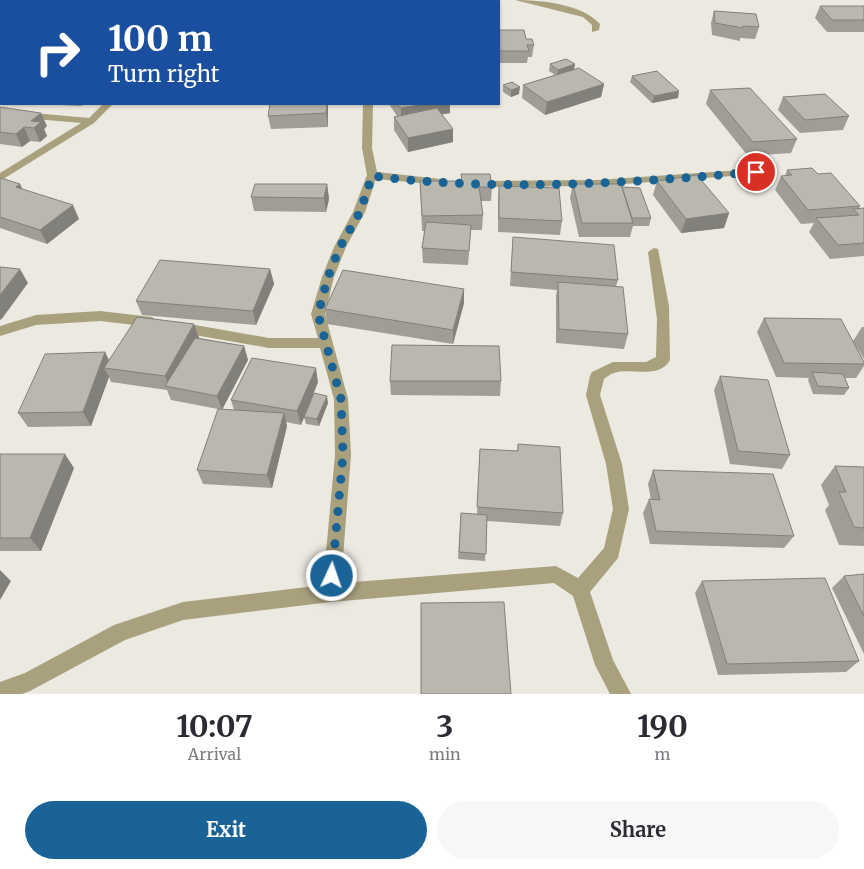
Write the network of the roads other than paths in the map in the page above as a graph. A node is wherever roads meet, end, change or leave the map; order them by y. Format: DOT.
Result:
graph roads {
  1 [pos="519,0"];
  2 [pos="596,30"];
  3 [pos="107,105"];
  4 [pos="368,105"];
  5 [pos="0,113"];
  6 [pos="91,122"];
  7 [pos="756,172"];
  8 [pos="372,176"];
  9 [pos="0,178"];
  10 [pos="654,252"];
  11 [pos="0,331"];
  12 [pos="327,343"];
  13 [pos="580,590"];
  14 [pos="331,593"];
  15 [pos="0,692"];
  16 [pos="620,694"];
  1 -- 2 [label="street"];
  3 -- 6 [label="street"];
  4 -- 8 [label="street"];
  5 -- 6 [label="street"];
  6 -- 9 [label="street"];
  7 -- 8 [label="street"];
  8 -- 12 [label="street"];
  10 -- 13 [label="street"];
  11 -- 12 [label="street"];
  12 -- 14 [label="street"];
  13 -- 14 [label="street"];
  13 -- 16 [label="street"];
  14 -- 15 [label="street"];
}
